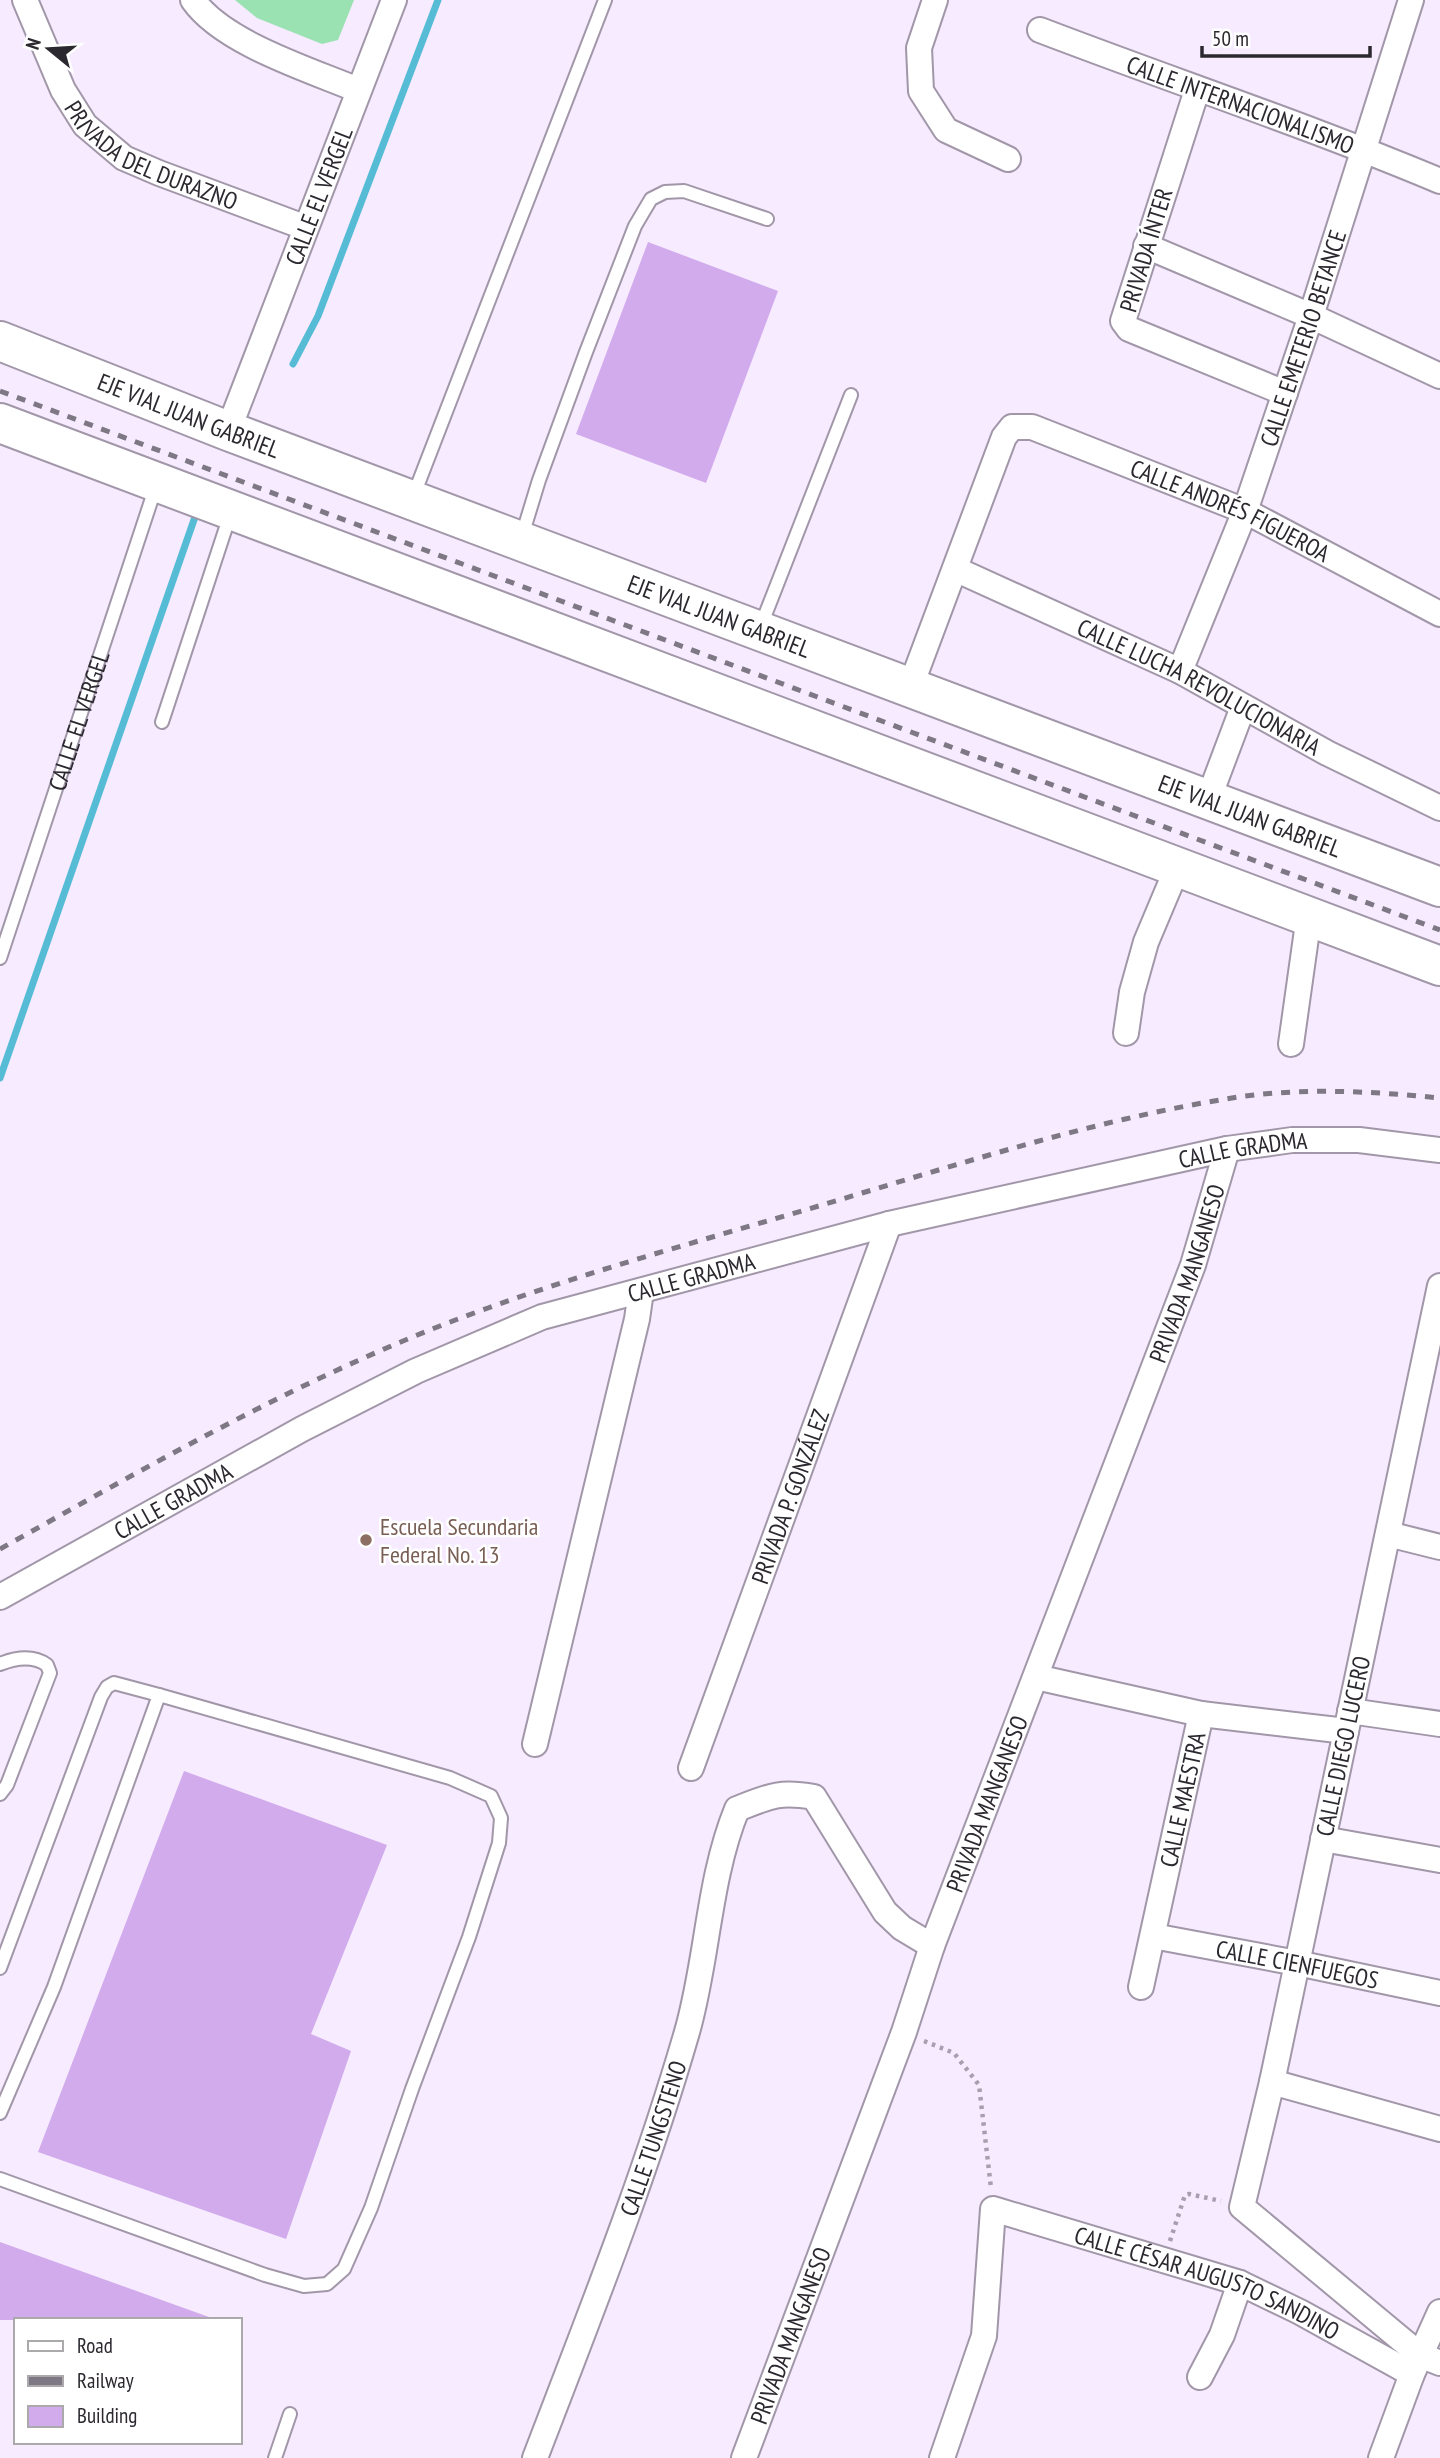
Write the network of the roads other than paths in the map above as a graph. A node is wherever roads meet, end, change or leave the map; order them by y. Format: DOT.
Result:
graph roads {
  1 [pos="25,0"];
  2 [pos="193,0"];
  3 [pos="394,0"];
  4 [pos="605,0"];
  5 [pos="935,0"];
  6 [pos="1411,0"];
  7 [pos="1041,30"];
  8 [pos="358,90"];
  9 [pos="1197,90"];
  10 [pos="1364,149"];
  11 [pos="1008,159"];
  12 [pos="1440,181"];
  13 [pos="767,219"];
  14 [pos="304,227"];
  15 [pos="1146,246"];
  16 [pos="1311,316"];
  17 [pos="0,341"];
  18 [pos="1440,376"];
  19 [pos="1285,393"];
  20 [pos="851,395"];
  21 [pos="0,423"];
  22 [pos="228,431"];
  23 [pos="158,482"];
  24 [pos="412,500"];
  25 [pos="232,510"];
  26 [pos="1245,511"];
  27 [pos="520,541"];
  28 [pos="955,569"];
  29 [pos="1440,614"];
  30 [pos="759,631"];
  31 [pos="1180,671"];
  32 [pos="910,688"];
  33 [pos="1243,707"];
  34 [pos="162,722"];
  35 [pos="1208,800"];
  36 [pos="1440,808"];
  37 [pos="1178,866"];
  38 [pos="1440,887"];
  39 [pos="1309,916"];
  40 [pos="0,958"];
  41 [pos="1440,966"];
  42 [pos="1126,1033"];
  43 [pos="1291,1044"];
  44 [pos="1227,1149"];
  45 [pos="1440,1150"];
  46 [pos="889,1224"];
  47 [pos="1440,1286"];
  48 [pos="641,1291"];
  49 [pos="1434,1348"];
  50 [pos="1388,1534"];
  51 [pos="1440,1547"];
  52 [pos="0,1597"];
  53 [pos="0,1664"];
  54 [pos="1036,1677"];
  55 [pos="159,1695"];
  56 [pos="1201,1714"];
  57 [pos="1348,1721"];
  58 [pos="1440,1724"];
  59 [pos="535,1744"];
  60 [pos="691,1768"];
  61 [pos="0,1794"];
  62 [pos="1323,1839"];
  63 [pos="1440,1860"];
  64 [pos="1153,1936"];
  65 [pos="932,1946"];
  66 [pos="1297,1963"];
  67 [pos="0,1968"];
  68 [pos="1141,1987"];
  69 [pos="1440,1993"];
  70 [pos="1272,2082"];
  71 [pos="0,2113"];
  72 [pos="1440,2129"];
  73 [pos="0,2179"];
  74 [pos="1240,2283"];
  75 [pos="1440,2312"];
  76 [pos="1424,2364"];
  77 [pos="1200,2378"];
  78 [pos="290,2414"];
  79 [pos="275,2458"];
  80 [pos="535,2458"];
  81 [pos="744,2458"];
  82 [pos="943,2458"];
  83 [pos="1381,2458"];
  1 -- 14 [label="street, PRIVADA DEL DURAZNO"];
  2 -- 8 [label="street"];
  3 -- 8 [label="street, CALLE EL VERGEL"];
  4 -- 24 [label="lane"];
  5 -- 11 [label="street"];
  6 -- 10 [label="street, CALLE EMETERIO BETANCE"];
  7 -- 9 [label="street, CALLE INTERNACIONALISMO"];
  8 -- 14 [label="street, CALLE EL VERGEL"];
  9 -- 10 [label="street, CALLE INTERNACIONALISMO"];
  9 -- 15 [label="street, PRIVADA ÍNTER"];
  10 -- 12 [label="street, CALLE INTERNACIONALISMO"];
  10 -- 16 [label="street, CALLE EMETERIO BETANCE"];
  13 -- 27 [label="lane"];
  14 -- 22 [label="street, CALLE EL VERGEL"];
  15 -- 16 [label="street"];
  15 -- 19 [label="street, PRIVADA ÍNTER"];
  16 -- 18 [label="street"];
  16 -- 19 [label="street, CALLE EMETERIO BETANCE"];
  17 -- 22 [label="main road, EJE VIAL JUAN GABRIEL"];
  19 -- 26 [label="street, CALLE EMETERIO BETANCE"];
  20 -- 30 [label="lane"];
  21 -- 23 [label="main road"];
  22 -- 24 [label="main road, EJE VIAL JUAN GABRIEL"];
  23 -- 25 [label="main road"];
  23 -- 40 [label="lane, CALLE EL VERGEL"];
  24 -- 27 [label="main road, EJE VIAL JUAN GABRIEL"];
  25 -- 34 [label="lane"];
  25 -- 37 [label="main road"];
  26 -- 28 [label="street, CALLE ANDRÉS FIGUEROA"];
  26 -- 29 [label="street, CALLE ANDRÉS FIGUEROA"];
  26 -- 31 [label="street, CALLE EMETERIO BETANCE"];
  27 -- 30 [label="main road, EJE VIAL JUAN GABRIEL"];
  28 -- 31 [label="street, CALLE LUCHA REVOLUCIONARIA"];
  28 -- 32 [label="street"];
  30 -- 32 [label="main road, EJE VIAL JUAN GABRIEL"];
  31 -- 33 [label="street, CALLE LUCHA REVOLUCIONARIA"];
  32 -- 35 [label="main road, EJE VIAL JUAN GABRIEL"];
  33 -- 35 [label="street"];
  33 -- 36 [label="street, CALLE LUCHA REVOLUCIONARIA"];
  35 -- 38 [label="main road, EJE VIAL JUAN GABRIEL"];
  37 -- 39 [label="main road"];
  37 -- 42 [label="street"];
  39 -- 41 [label="main road"];
  39 -- 43 [label="street"];
  44 -- 45 [label="street, CALLE GRADMA"];
  44 -- 46 [label="street, CALLE GRADMA"];
  44 -- 54 [label="street, PRIVADA MANGANESO"];
  46 -- 48 [label="street, CALLE GRADMA"];
  46 -- 60 [label="street, PRIVADA P. GONZÁLEZ"];
  47 -- 49 [label="street, CALLE DIEGO LUCERO"];
  48 -- 52 [label="street, CALLE GRADMA"];
  48 -- 59 [label="street"];
  49 -- 50 [label="street, CALLE DIEGO LUCERO"];
  50 -- 51 [label="street"];
  50 -- 57 [label="street, CALLE DIEGO LUCERO"];
  53 -- 61 [label="lane"];
  54 -- 56 [label="street"];
  54 -- 65 [label="street, PRIVADA MANGANESO"];
  55 -- 67 [label="lane"];
  55 -- 71 [label="lane"];
  55 -- 73 [label="lane"];
  56 -- 57 [label="street, CALLE MAESTRA"];
  56 -- 64 [label="street, CALLE MAESTRA"];
  57 -- 58 [label="street, CALLE MAESTRA"];
  57 -- 62 [label="street, CALLE DIEGO LUCERO"];
  62 -- 63 [label="street"];
  62 -- 66 [label="street, CALLE DIEGO LUCERO"];
  64 -- 66 [label="street, CALLE CIENFUEGOS"];
  64 -- 68 [label="street, CALLE MAESTRA"];
  65 -- 80 [label="street, CALLE TUNGSTENO"];
  65 -- 81 [label="street, PRIVADA MANGANESO"];
  66 -- 69 [label="street, CALLE CIENFUEGOS"];
  66 -- 70 [label="street, CALLE DIEGO LUCERO"];
  70 -- 72 [label="street"];
  70 -- 76 [label="street, CALLE DIEGO LUCERO"];
  74 -- 76 [label="street, CALLE CÉSAR AUGUSTO SANDINO"];
  74 -- 77 [label="street"];
  74 -- 82 [label="street, CALLE CÉSAR AUGUSTO SANDINO"];
  75 -- 76 [label="street"];
  76 -- 83 [label="street"];
  78 -- 79 [label="lane"];
}
